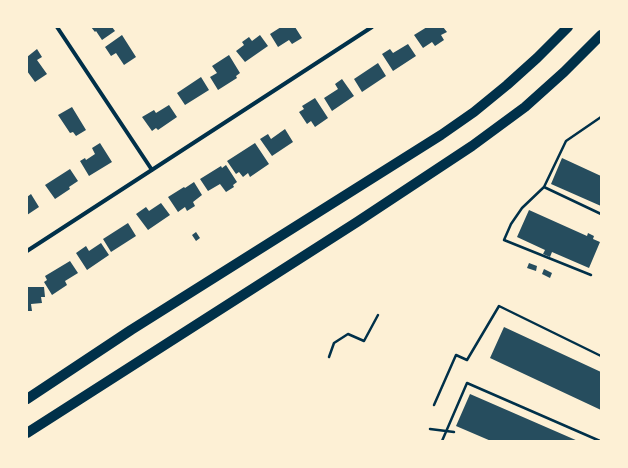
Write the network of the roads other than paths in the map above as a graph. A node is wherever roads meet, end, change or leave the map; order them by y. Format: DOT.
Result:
graph roads {
  1 [pos="57,27"];
  2 [pos="372,27"];
  3 [pos="568,27"];
  4 [pos="601,35"];
  5 [pos="601,117"];
  6 [pos="152,170"];
  7 [pos="544,187"];
  8 [pos="601,214"];
  9 [pos="27,251"];
  10 [pos="591,275"];
  11 [pos="378,315"];
  12 [pos="601,356"];
  13 [pos="329,358"];
  14 [pos="27,399"];
  15 [pos="434,405"];
  16 [pos="430,429"];
  17 [pos="446,431"];
  18 [pos="454,432"];
  19 [pos="27,433"];
  20 [pos="442,441"];
  21 [pos="600,441"];
  1 -- 6 [label="street"];
  2 -- 6 [label="street"];
  3 -- 14 [label="highway"];
  4 -- 19 [label="highway"];
  5 -- 7 [label="lane"];
  6 -- 9 [label="street"];
  7 -- 8 [label="lane"];
  7 -- 10 [label="lane"];
  11 -- 13 [label="lane"];
  12 -- 15 [label="lane"];
  16 -- 17 [label="lane"];
  17 -- 18 [label="lane"];
  17 -- 20 [label="lane"];
  17 -- 21 [label="lane"];
}
